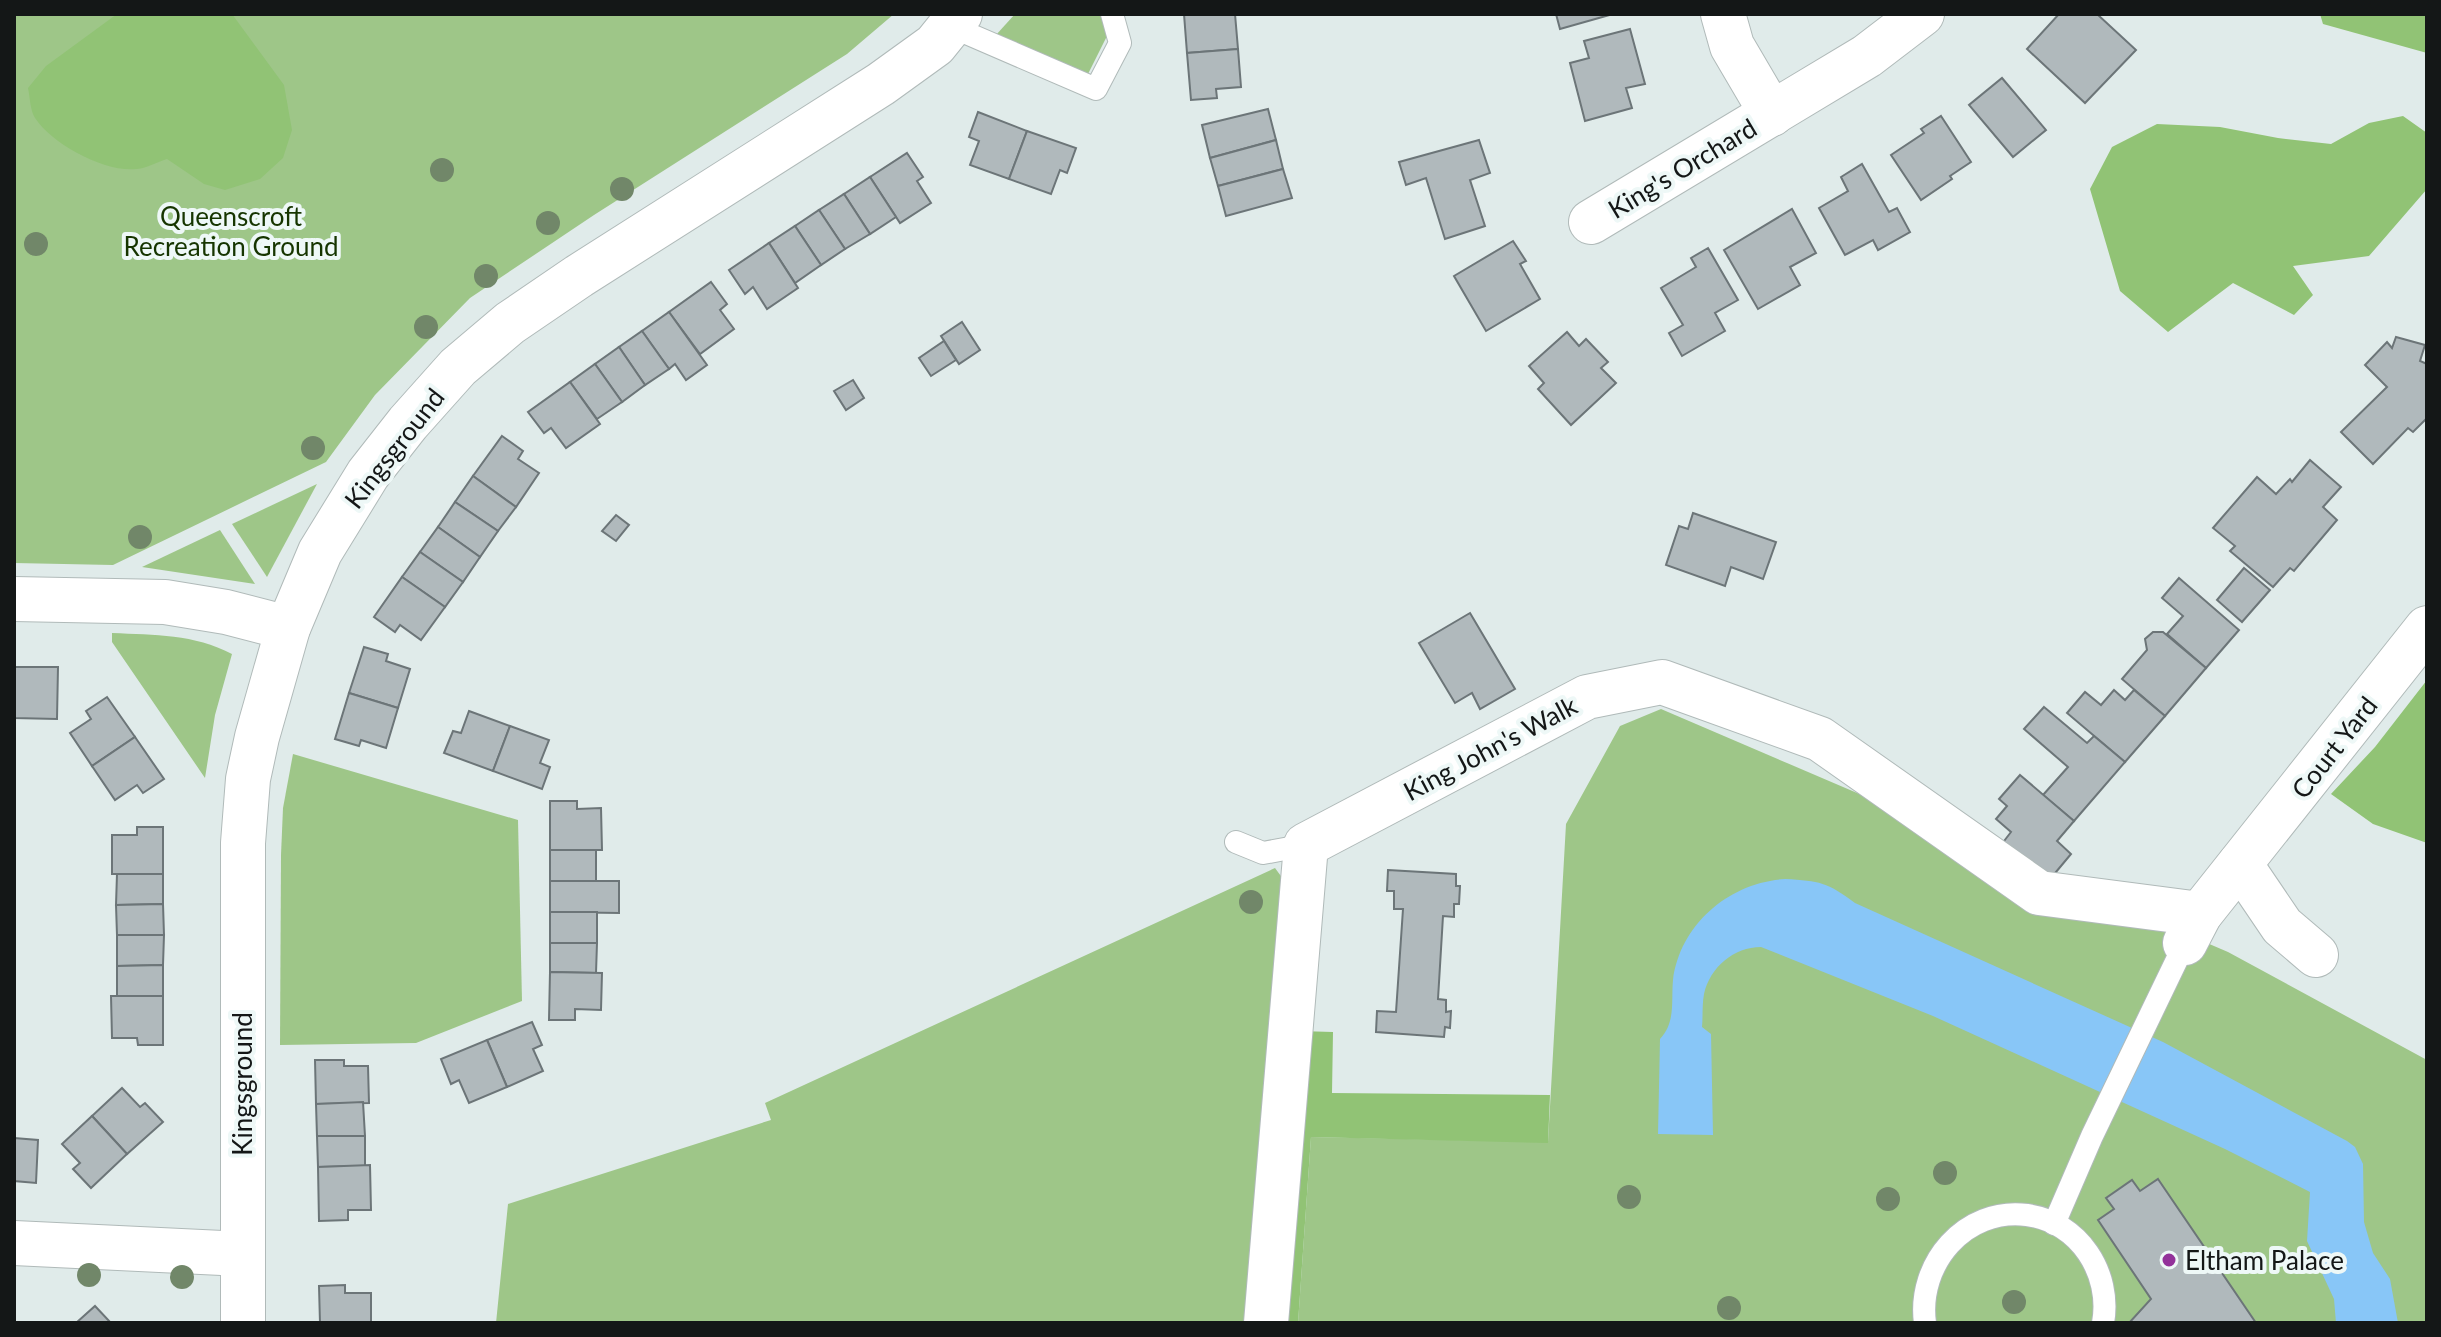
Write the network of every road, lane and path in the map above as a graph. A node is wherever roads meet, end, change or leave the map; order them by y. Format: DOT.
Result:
graph roads {
  1 [pos="1112,14"];
  2 [pos="1723,14"];
  3 [pos="1922,14"];
  4 [pos="955,20"];
  5 [pos="1772,114"];
  6 [pos="1591,222"];
  7 [pos="14,599"];
  8 [pos="288,628"];
  9 [pos="2427,628"];
  10 [pos="1236,842"];
  11 [pos="1306,845"];
  12 [pos="2240,864"];
  13 [pos="2192,929"];
  14 [pos="2316,955"];
  15 [pos="2054,1224"];
  16 [pos="14,1243"];
  17 [pos="243,1254"];
  18 [pos="243,1323"];
  19 [pos="1266,1323"];
  20 [pos="1925,1323"];
  21 [pos="2103,1323"];
  1 -- 4 [label="lane"];
  2 -- 5 [label="street, King's Orchard"];
  3 -- 5 [label="street, King's Orchard"];
  4 -- 8 [label="street, Kingsground"];
  5 -- 6 [label="street, King's Orchard"];
  7 -- 8 [label="street"];
  8 -- 17 [label="street, Kingsground"];
  9 -- 12 [label="street, Court Yard"];
  10 -- 11 [label="lane"];
  11 -- 13 [label="street, King John's Walk"];
  11 -- 19 [label="street"];
  12 -- 13 [label="street, Court Yard"];
  12 -- 14 [label="street"];
  13 -- 15 [label="lane"];
  15 -- 20 [label="lane"];
  15 -- 21 [label="lane"];
  16 -- 17 [label="street"];
  17 -- 18 [label="street, Kingsground"];
}
